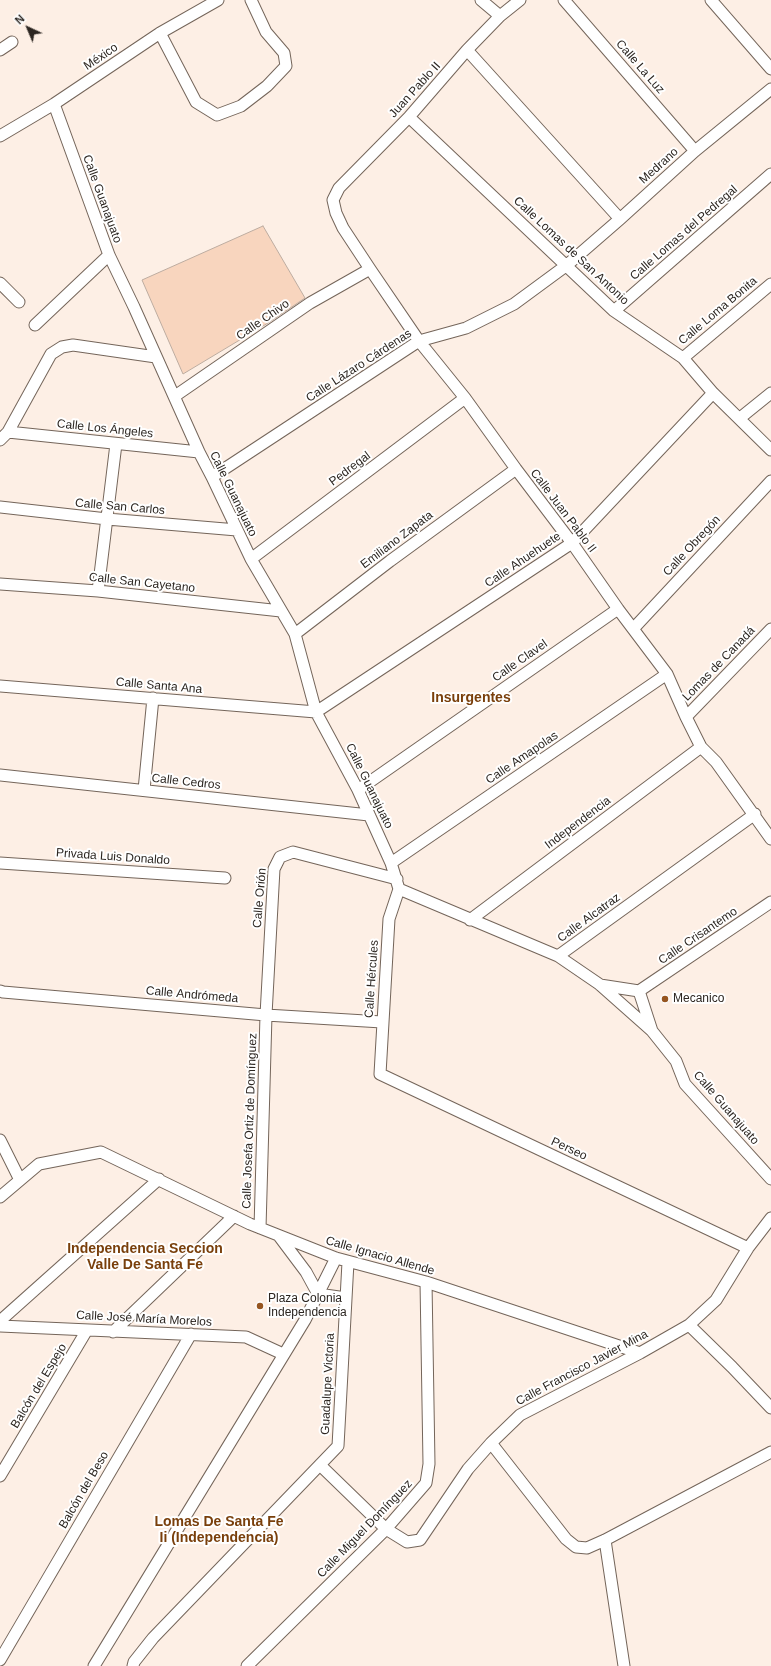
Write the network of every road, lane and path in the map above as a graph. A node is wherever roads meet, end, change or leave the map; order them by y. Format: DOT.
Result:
graph roads {
  1 [pos="218,0"];
  2 [pos="251,0"];
  3 [pos="481,0"];
  4 [pos="520,0"];
  5 [pos="564,0"];
  6 [pos="711,0"];
  7 [pos="512,4"];
  8 [pos="500,16"];
  9 [pos="160,33"];
  10 [pos="12,42"];
  11 [pos="0,50"];
  12 [pos="467,50"];
  13 [pos="771,69"];
  14 [pos="771,89"];
  15 [pos="54,104"];
  16 [pos="409,117"];
  17 [pos="0,136"];
  18 [pos="695,151"];
  19 [pos="771,174"];
  20 [pos="333,200"];
  21 [pos="620,219"];
  22 [pos="109,255"];
  23 [pos="567,265"];
  24 [pos="370,269"];
  25 [pos="0,283"];
  26 [pos="771,284"];
  27 [pos="19,302"];
  28 [pos="614,311"];
  29 [pos="35,325"];
  30 [pos="419,341"];
  31 [pos="156,357"];
  32 [pos="683,358"];
  33 [pos="713,393"];
  34 [pos="771,393"];
  35 [pos="175,396"];
  36 [pos="465,398"];
  37 [pos="740,418"];
  38 [pos="8,432"];
  39 [pos="0,440"];
  40 [pos="116,444"];
  41 [pos="771,450"];
  42 [pos="199,452"];
  43 [pos="516,469"];
  44 [pos="212,477"];
  45 [pos="771,481"];
  46 [pos="0,507"];
  47 [pos="107,519"];
  48 [pos="237,530"];
  49 [pos="572,542"];
  50 [pos="251,560"];
  51 [pos="0,584"];
  52 [pos="98,591"];
  53 [pos="618,609"];
  54 [pos="281,611"];
  55 [pos="633,629"];
  56 [pos="771,629"];
  57 [pos="295,634"];
  58 [pos="667,674"];
  59 [pos="0,686"];
  60 [pos="153,698"];
  61 [pos="316,712"];
  62 [pos="686,717"];
  63 [pos="702,747"];
  64 [pos="0,775"];
  65 [pos="144,790"];
  66 [pos="358,790"];
  67 [pos="755,814"];
  68 [pos="369,815"];
  69 [pos="771,838"];
  70 [pos="0,863"];
  71 [pos="391,863"];
  72 [pos="225,878"];
  73 [pos="398,884"];
  74 [pos="771,902"];
  75 [pos="470,920"];
  76 [pos="558,956"];
  77 [pos="599,984"];
  78 [pos="0,991"];
  79 [pos="639,991"];
  80 [pos="266,1014"];
  81 [pos="382,1022"];
  82 [pos="652,1031"];
  83 [pos="380,1074"];
  84 [pos="0,1140"];
  85 [pos="160,1179"];
  86 [pos="771,1179"];
  87 [pos="20,1180"];
  88 [pos="0,1197"];
  89 [pos="234,1216"];
  90 [pos="771,1218"];
  91 [pos="260,1228"];
  92 [pos="279,1236"];
  93 [pos="748,1248"];
  94 [pos="336,1258"];
  95 [pos="348,1262"];
  96 [pos="426,1282"];
  97 [pos="318,1294"];
  98 [pos="346,1298"];
  99 [pos="0,1321"];
  100 [pos="688,1325"];
  101 [pos="0,1326"];
  102 [pos="87,1330"];
  103 [pos="113,1332"];
  104 [pos="191,1334"];
  105 [pos="640,1353"];
  106 [pos="283,1354"];
  107 [pos="771,1408"];
  108 [pos="491,1443"];
  109 [pos="771,1452"];
  110 [pos="320,1465"];
  111 [pos="0,1476"];
  112 [pos="386,1529"];
  113 [pos="605,1540"];
  114 [pos="0,1660"];
  115 [pos="94,1666"];
  116 [pos="133,1666"];
  117 [pos="247,1666"];
  118 [pos="624,1666"];
  1 -- 9 [label="street, México"];
  2 -- 9 [label="street"];
  3 -- 8 [label="street"];
  4 -- 7 [label="street, Juan Pablo II"];
  5 -- 18 [label="street, Calle La Luz"];
  6 -- 13 [label="street"];
  7 -- 8 [label="street, Juan Pablo II"];
  8 -- 12 [label="street, Juan Pablo II"];
  9 -- 15 [label="street, México"];
  10 -- 11 [label="street"];
  12 -- 16 [label="street, Juan Pablo II"];
  12 -- 21 [label="street"];
  14 -- 18 [label="street, Medrano"];
  15 -- 17 [label="street, México"];
  15 -- 22 [label="street, Calle Guanajuato"];
  16 -- 20 [label="street, Juan Pablo II"];
  16 -- 23 [label="street, Calle Lomas de San Antonio"];
  18 -- 21 [label="street, Medrano"];
  19 -- 28 [label="street, Calle Lomas del Pedregal"];
  20 -- 24 [label="street, Calle Juan Pablo II"];
  21 -- 23 [label="street, Medrano"];
  22 -- 29 [label="street"];
  22 -- 31 [label="street, Calle Guanajuato"];
  23 -- 28 [label="street, Calle Lomas de San Antonio"];
  23 -- 30 [label="street, Calle Lázaro Cárdenas"];
  24 -- 30 [label="street, Calle Juan Pablo II"];
  24 -- 35 [label="street, Calle Chivo"];
  25 -- 27 [label="street"];
  26 -- 32 [label="street, Calle Loma Bonita"];
  28 -- 32 [label="street, Calle Lomas de San Antonio"];
  30 -- 36 [label="street, Calle Juan Pablo II"];
  30 -- 44 [label="street, Calle Lázaro Cárdenas"];
  31 -- 35 [label="street, Calle Guanajuato"];
  31 -- 38 [label="street"];
  32 -- 33 [label="street, Calle Lomas de San Antonio"];
  33 -- 37 [label="street, Calle Lomas de San Antonio"];
  33 -- 49 [label="street, Calle Ahuehuete"];
  34 -- 37 [label="street"];
  35 -- 42 [label="street, Calle Guanajuato"];
  36 -- 43 [label="street, Calle Juan Pablo II"];
  36 -- 50 [label="street, Pedregal"];
  37 -- 41 [label="street, Calle Lomas de San Antonio"];
  38 -- 39 [label="street"];
  38 -- 40 [label="street, Calle Los Ángeles"];
  40 -- 42 [label="street, Calle Los Ángeles"];
  40 -- 47 [label="street"];
  42 -- 44 [label="street, Calle Guanajuato"];
  43 -- 49 [label="street, Calle Juan Pablo II"];
  43 -- 57 [label="street, Emiliano Zapata"];
  44 -- 48 [label="street, Calle Guanajuato"];
  45 -- 55 [label="street, Calle Obregón"];
  46 -- 47 [label="street, Calle San Carlos"];
  47 -- 48 [label="street, Calle San Carlos"];
  47 -- 52 [label="street"];
  48 -- 50 [label="street, Calle Guanajuato"];
  49 -- 53 [label="street, Calle Juan Pablo II"];
  49 -- 61 [label="street, Calle Ahuehuete"];
  50 -- 54 [label="street, Calle Guanajuato"];
  51 -- 52 [label="street, Calle San Cayetano"];
  52 -- 54 [label="street, Calle San Cayetano"];
  53 -- 55 [label="street, Calle Juan Pablo II"];
  53 -- 66 [label="street, Calle Clavel"];
  54 -- 57 [label="street, Calle Guanajuato"];
  55 -- 58 [label="street, Calle Juan Pablo II"];
  56 -- 62 [label="street, Lomas de Canadá"];
  57 -- 61 [label="street, Calle Guanajuato"];
  58 -- 62 [label="street, Calle Juan Pablo II"];
  58 -- 71 [label="street, Calle Amapolas"];
  59 -- 60 [label="street, Calle Santa Ana"];
  60 -- 61 [label="street, Calle Santa Ana"];
  60 -- 65 [label="street"];
  61 -- 66 [label="street, Calle Guanajuato"];
  62 -- 63 [label="street, Calle Juan Pablo II"];
  63 -- 67 [label="street, Calle Juan Pablo II"];
  63 -- 75 [label="street, Independencia"];
  64 -- 65 [label="street, Calle Cedros"];
  65 -- 68 [label="street, Calle Cedros"];
  66 -- 68 [label="street, Calle Guanajuato"];
  67 -- 69 [label="street, Calle Juan Pablo II"];
  67 -- 76 [label="street, Calle Alcatraz"];
  68 -- 71 [label="street, Calle Guanajuato"];
  70 -- 72 [label="street, Privada Luis Donaldo"];
  71 -- 73 [label="street, Calle Guanajuato"];
  73 -- 75 [label="street, Calle Alcatraz"];
  73 -- 80 [label="street, Calle Orión"];
  73 -- 81 [label="street, Calle Hércules"];
  74 -- 79 [label="street, Calle Crisantemo"];
  75 -- 76 [label="street, Calle Alcatraz"];
  76 -- 77 [label="street, Calle Guanajuato"];
  77 -- 79 [label="street"];
  77 -- 82 [label="street, Calle Guanajuato"];
  78 -- 80 [label="street, Calle Andrómeda"];
  79 -- 82 [label="street"];
  80 -- 81 [label="street, Calle Andrómeda"];
  80 -- 91 [label="street, Calle Josefa Ortiz de Domínguez"];
  81 -- 83 [label="street, Calle Hércules"];
  82 -- 86 [label="street, Calle Guanajuato"];
  83 -- 93 [label="street, Perseo"];
  84 -- 87 [label="street"];
  85 -- 87 [label="street, Calle Ignacio Allende"];
  85 -- 89 [label="street, Calle Ignacio Allende"];
  85 -- 99 [label="street"];
  87 -- 88 [label="street"];
  89 -- 91 [label="street, Calle Ignacio Allende"];
  89 -- 103 [label="street"];
  90 -- 93 [label="street, Calle Francisco Javier Mina"];
  91 -- 92 [label="street, Calle Ignacio Allende"];
  92 -- 94 [label="street, Calle Ignacio Allende"];
  92 -- 97 [label="street"];
  93 -- 100 [label="street, Calle Francisco Javier Mina"];
  94 -- 95 [label="street, Calle Ignacio Allende"];
  94 -- 97 [label="street"];
  95 -- 96 [label="street, Calle Ignacio Allende"];
  95 -- 98 [label="street, Guadalupe Victoria"];
  96 -- 105 [label="street, Calle Ignacio Allende"];
  96 -- 112 [label="street, Calle Miguel Domínguez"];
  97 -- 98 [label="street"];
  97 -- 106 [label="street"];
  98 -- 110 [label="street, Guadalupe Victoria"];
  100 -- 105 [label="street, Calle Francisco Javier Mina"];
  100 -- 107 [label="street"];
  101 -- 102 [label="street, Calle José María Morelos"];
  102 -- 103 [label="street, Calle José María Morelos"];
  102 -- 111 [label="street, Balcón del Espejo"];
  103 -- 104 [label="street, Calle José María Morelos"];
  104 -- 106 [label="street, Calle José María Morelos"];
  104 -- 114 [label="street, Balcón del Beso"];
  105 -- 108 [label="street, Calle Francisco Javier Mina"];
  106 -- 115 [label="street"];
  108 -- 112 [label="street, Calle Francisco Javier Mina"];
  108 -- 113 [label="street"];
  109 -- 113 [label="street"];
  110 -- 112 [label="street"];
  110 -- 116 [label="street, Guadalupe Victoria"];
  112 -- 117 [label="street, Calle Miguel Domínguez"];
  113 -- 118 [label="street"];
}
